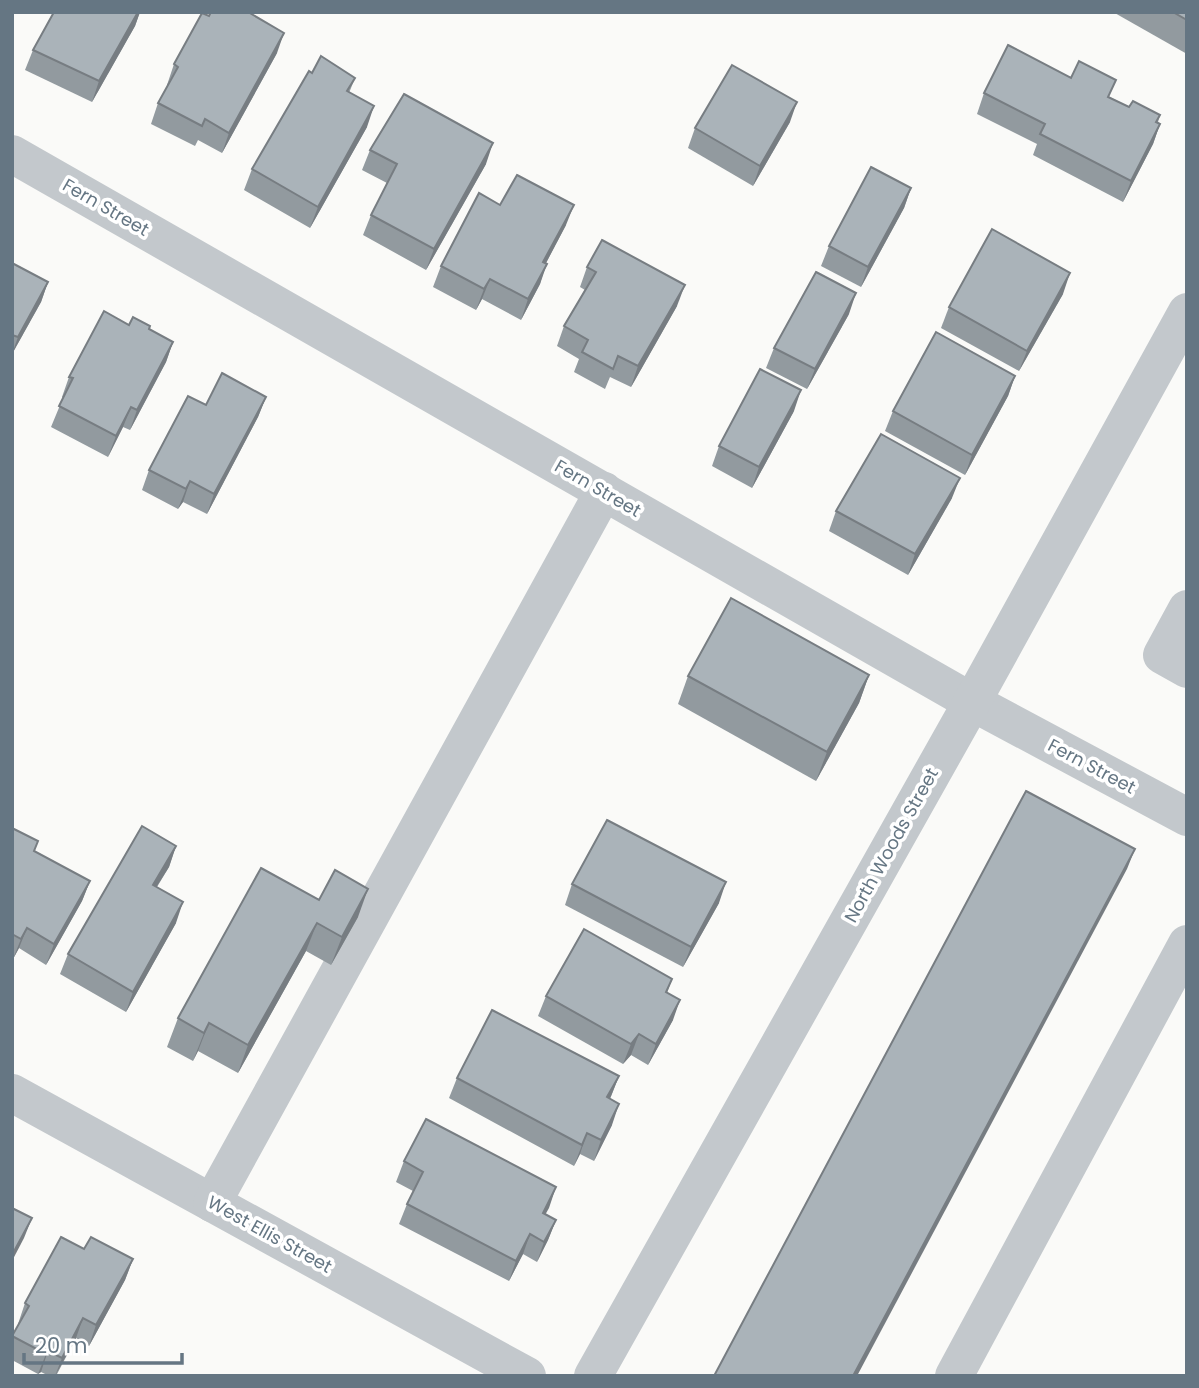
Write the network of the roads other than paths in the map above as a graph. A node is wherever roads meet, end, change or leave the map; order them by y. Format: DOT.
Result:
graph roads {
  1 [pos="12,154"];
  2 [pos="1187,312"];
  3 [pos="1175,362"];
  4 [pos="604,491"];
  5 [pos="1187,609"];
  6 [pos="1187,670"];
  7 [pos="972,702"];
  8 [pos="1187,817"];
  9 [pos="1187,944"];
  10 [pos="12,1093"];
  11 [pos="212,1203"];
  12 [pos="527,1376"];
  13 [pos="593,1376"];
  14 [pos="954,1376"];
  1 -- 4 [label="street, Fern Street"];
  2 -- 3 [label="street, North Woods Street"];
  3 -- 7 [label="street, North Woods Street"];
  4 -- 7 [label="street, Fern Street"];
  4 -- 11 [label="street"];
  5 -- 6 [label="street"];
  7 -- 8 [label="street, Fern Street"];
  7 -- 13 [label="street, North Woods Street"];
  9 -- 14 [label="street"];
  10 -- 11 [label="street, West Ellis Street"];
  11 -- 12 [label="street, West Ellis Street"];
}
